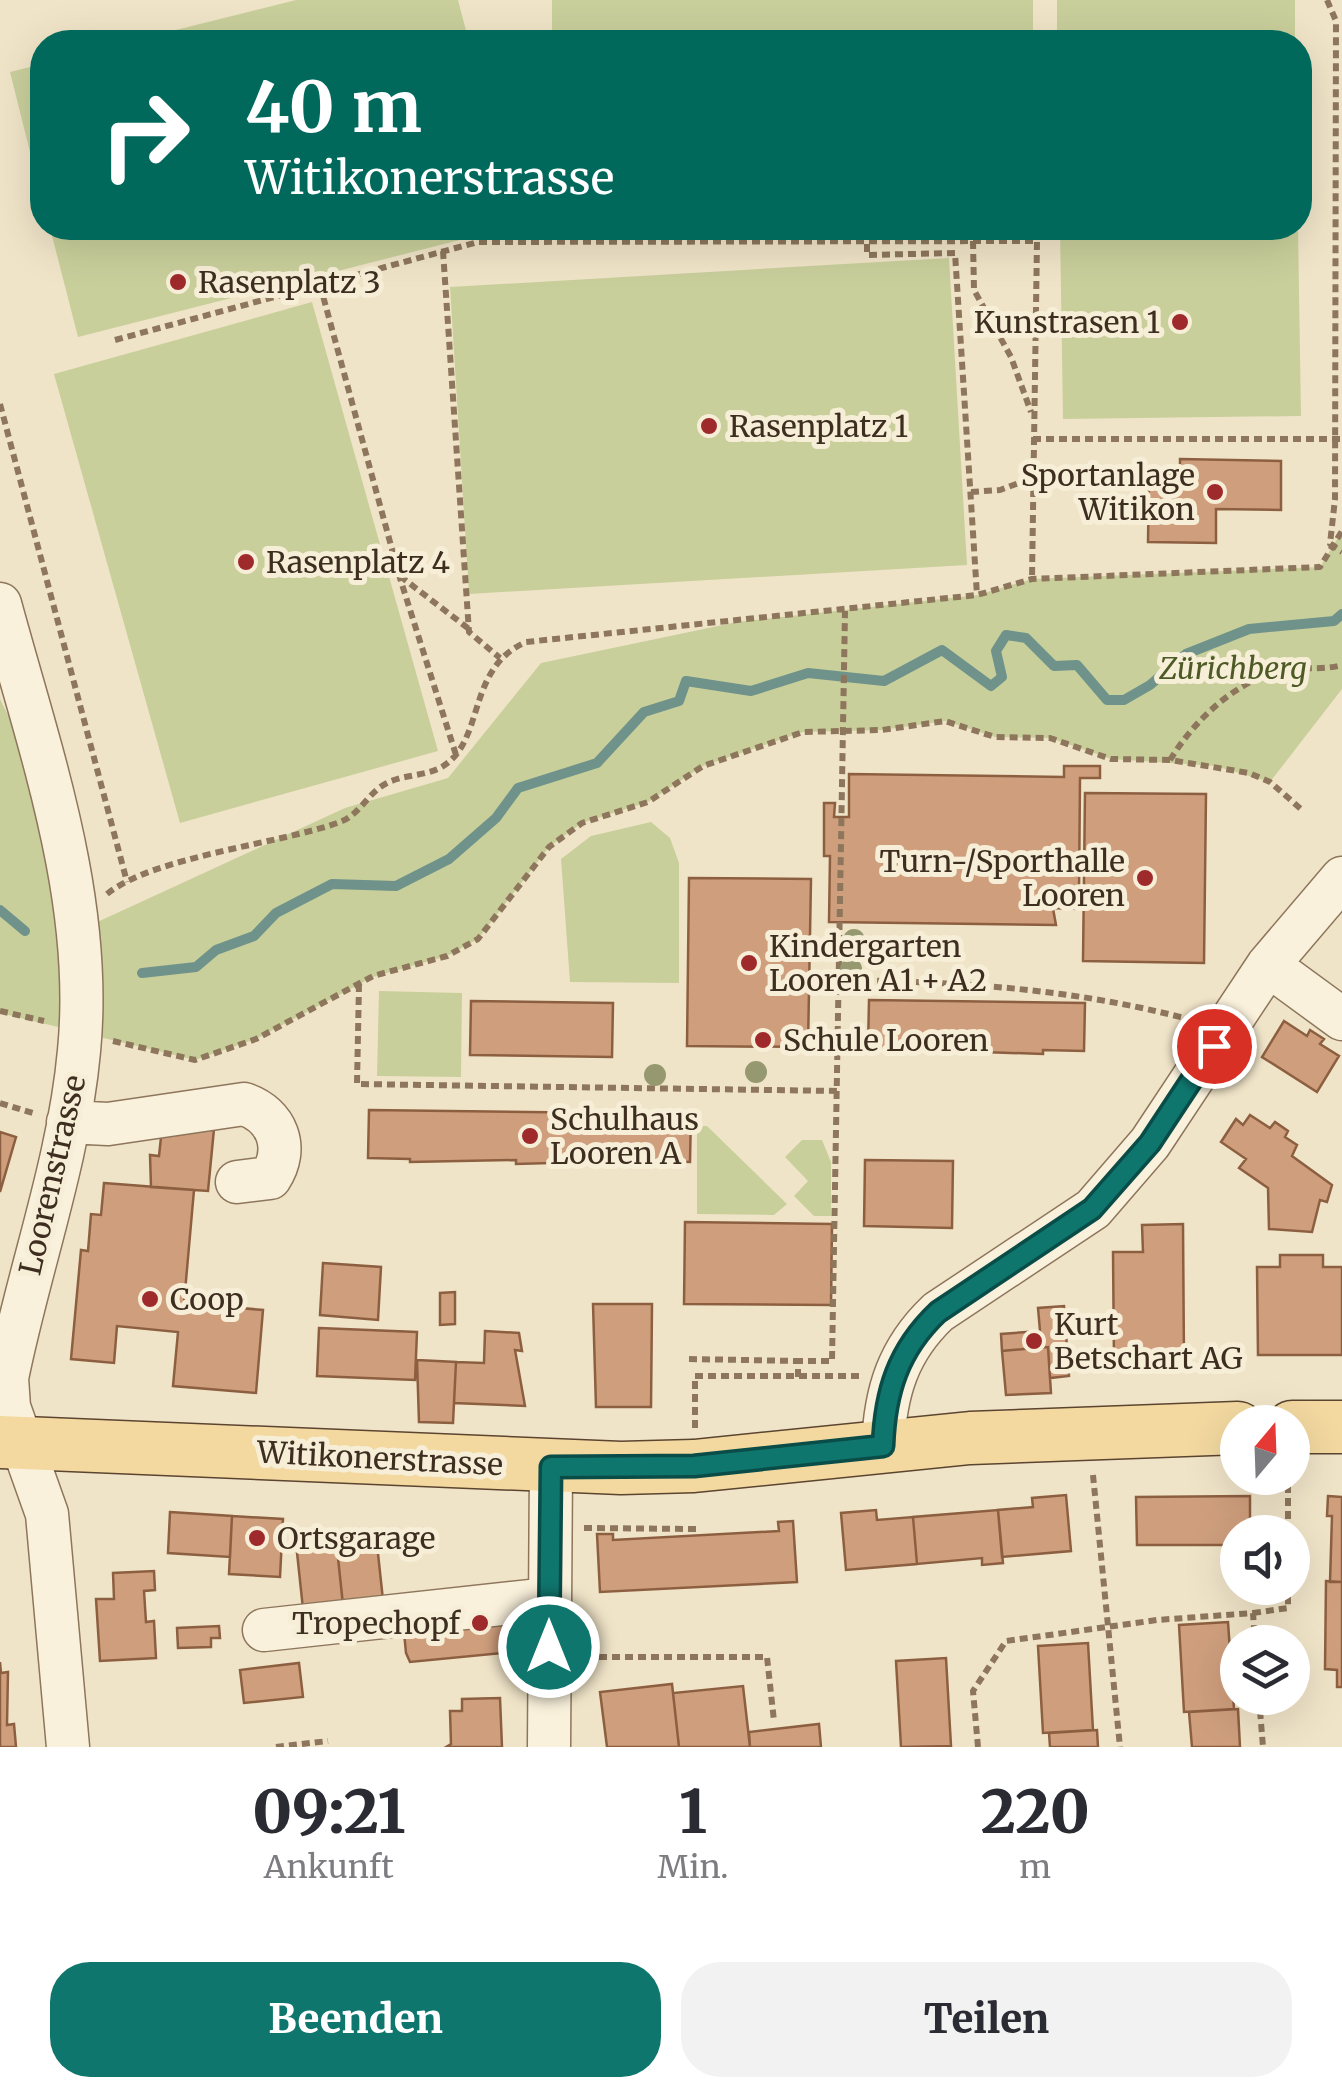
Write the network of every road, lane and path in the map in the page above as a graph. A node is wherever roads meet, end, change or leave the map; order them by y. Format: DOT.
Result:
graph roads {
  1 [pos="1327,0"];
  2 [pos="1339,166"];
  3 [pos="973,241"];
  4 [pos="868,244"];
  5 [pos="443,251"];
  6 [pos="320,285"];
  7 [pos="115,340"];
  8 [pos="0,404"];
  9 [pos="1034,418"];
  10 [pos="1033,439"];
  11 [pos="1338,439"];
  12 [pos="1032,478"];
  13 [pos="971,492"];
  14 [pos="1342,530"];
  15 [pos="1330,544"];
  16 [pos="1342,552"];
  17 [pos="398,575"];
  18 [pos="1032,578"];
  19 [pos="978,595"];
  20 [pos="0,604"];
  21 [pos="845,612"];
  22 [pos="469,629"];
  23 [pos="500,658"];
  24 [pos="1342,665"];
  25 [pos="843,728"];
  26 [pos="456,756"];
  27 [pos="1170,760"];
  28 [pos="1300,809"];
  29 [pos="1342,878"];
  30 [pos="1268,965"];
  31 [pos="838,980"];
  32 [pos="359,982"];
  33 [pos="0,1011"];
  34 [pos="1342,1019"];
  35 [pos="65,1028"];
  36 [pos="1214,1046"];
  37 [pos="838,1092"];
  38 [pos="0,1102"];
  39 [pos="57,1120"];
  40 [pos="237,1182"];
  41 [pos="689,1359"];
  42 [pos="798,1360"];
  43 [pos="860,1376"];
  44 [pos="798,1377"];
  45 [pos="1310,1428"];
  46 [pos="1342,1428"];
  47 [pos="695,1429"];
  48 [pos="1220,1429"];
  49 [pos="10,1442"];
  50 [pos="883,1446"];
  51 [pos="551,1467"];
  52 [pos="1092,1471"];
  53 [pos="578,1526"];
  54 [pos="696,1528"];
  55 [pos="549,1598"];
  56 [pos="1288,1605"];
  57 [pos="1253,1613"];
  58 [pos="1254,1625"];
  59 [pos="1108,1626"];
  60 [pos="264,1630"];
  61 [pos="575,1657"];
  62 [pos="1261,1715"];
  63 [pos="774,1721"];
  64 [pos="328,1741"];
  65 [pos="68,1747"];
  66 [pos="276,1747"];
  67 [pos="549,1747"];
  68 [pos="978,1747"];
  69 [pos="1120,1747"];
  70 [pos="1264,1747"];
  1 -- 2 [label="path"];
  2 -- 11 [label="path"];
  3 -- 4 [label="path"];
  3 -- 9 [label="path"];
  3 -- 9 [label="path"];
  4 -- 5 [label="path"];
  4 -- 13 [label="path"];
  5 -- 6 [label="path"];
  5 -- 22 [label="path"];
  6 -- 7 [label="path"];
  6 -- 17 [label="path"];
  8 -- 26 [label="path"];
  9 -- 10 [label="path"];
  10 -- 11 [label="path"];
  10 -- 12 [label="path"];
  11 -- 15 [label="path"];
  12 -- 13 [label="path"];
  12 -- 18 [label="path"];
  13 -- 19 [label="path"];
  14 -- 15 [label="path"];
  15 -- 16 [label="path"];
  15 -- 18 [label="path"];
  17 -- 22 [label="path"];
  17 -- 26 [label="path"];
  18 -- 19 [label="path"];
  19 -- 21 [label="path"];
  20 -- 35 [label="street, Loorenstrasse"];
  21 -- 23 [label="path"];
  21 -- 25 [label="path"];
  22 -- 23 [label="path"];
  23 -- 26 [label="path"];
  24 -- 27 [label="path"];
  25 -- 27 [label="path"];
  25 -- 31 [label="path"];
  25 -- 32 [label="path"];
  27 -- 28 [label="path"];
  29 -- 30 [label="street"];
  30 -- 34 [label="street"];
  30 -- 36 [label="street"];
  31 -- 36 [label="path"];
  31 -- 37 [label="path"];
  32 -- 35 [label="path"];
  32 -- 37 [label="path"];
  33 -- 35 [label="path"];
  35 -- 39 [label="street, Loorenstrasse"];
  36 -- 50 [label="street"];
  37 -- 42 [label="path"];
  38 -- 39 [label="path"];
  39 -- 40 [label="street"];
  39 -- 49 [label="street, Loorenstrasse"];
  41 -- 42 [label="path"];
  42 -- 44 [label="path"];
  43 -- 44 [label="path"];
  44 -- 47 [label="path"];
  45 -- 46 [label="main road"];
  48 -- 50 [label="main road, Witikonerstrasse"];
  49 -- 51 [label="main road, Witikonerstrasse"];
  49 -- 65 [label="street, Loorenstrasse"];
  50 -- 51 [label="main road, Witikonerstrasse"];
  51 -- 55 [label="street"];
  52 -- 59 [label="path"];
  53 -- 54 [label="path"];
  55 -- 60 [label="street"];
  55 -- 67 [label="street"];
  56 -- 57 [label="path"];
  57 -- 58 [label="path"];
  57 -- 59 [label="path"];
  59 -- 68 [label="path"];
  59 -- 69 [label="path"];
  61 -- 63 [label="path"];
  62 -- 70 [label="path"];
  64 -- 66 [label="path"];
}
